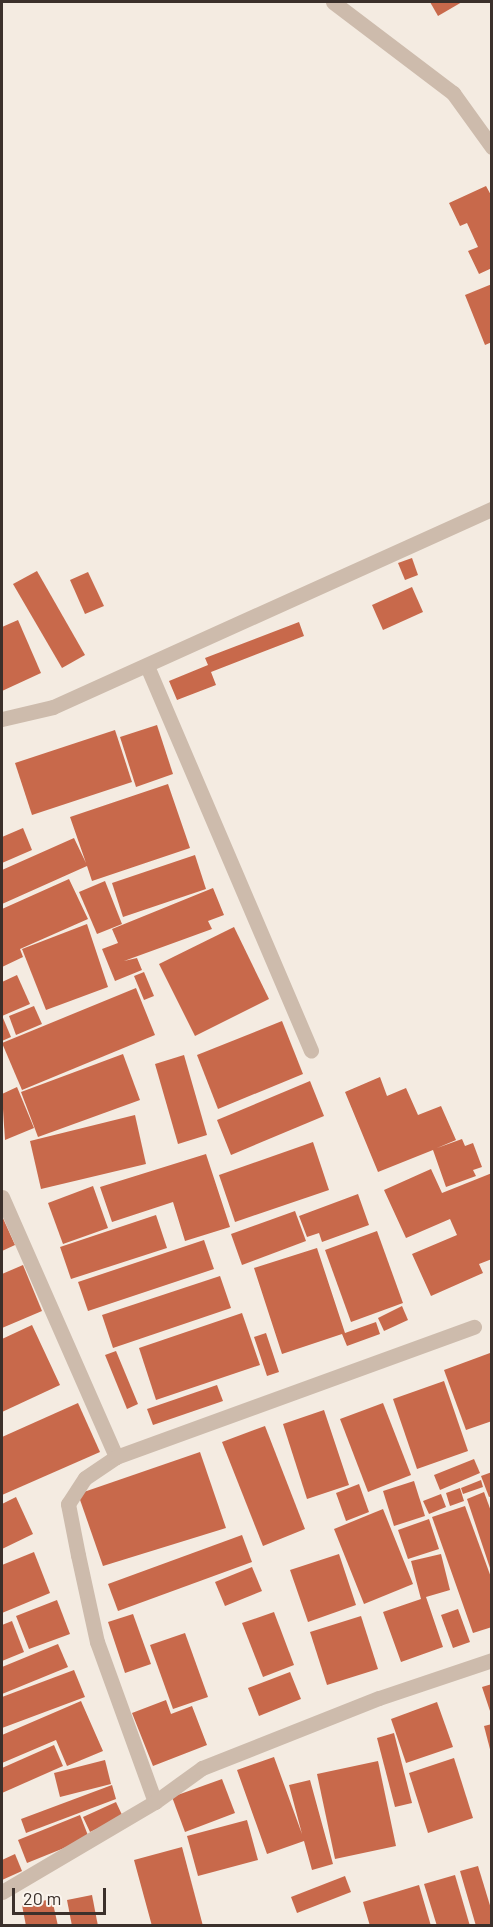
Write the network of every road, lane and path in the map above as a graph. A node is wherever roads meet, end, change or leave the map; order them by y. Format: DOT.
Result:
graph roads {
  1 [pos="333,2"];
  2 [pos="492,147"];
  3 [pos="492,509"];
  4 [pos="147,666"];
  5 [pos="2,719"];
  6 [pos="311,1050"];
  7 [pos="2,1197"];
  8 [pos="474,1327"];
  9 [pos="116,1456"];
  10 [pos="492,1660"];
  11 [pos="155,1802"];
  12 [pos="2,1892"];
  1 -- 2 [label="street"];
  3 -- 4 [label="street"];
  4 -- 5 [label="street"];
  4 -- 6 [label="street"];
  7 -- 9 [label="street"];
  8 -- 9 [label="street"];
  9 -- 11 [label="street"];
  10 -- 11 [label="street"];
  11 -- 12 [label="street"];
}
